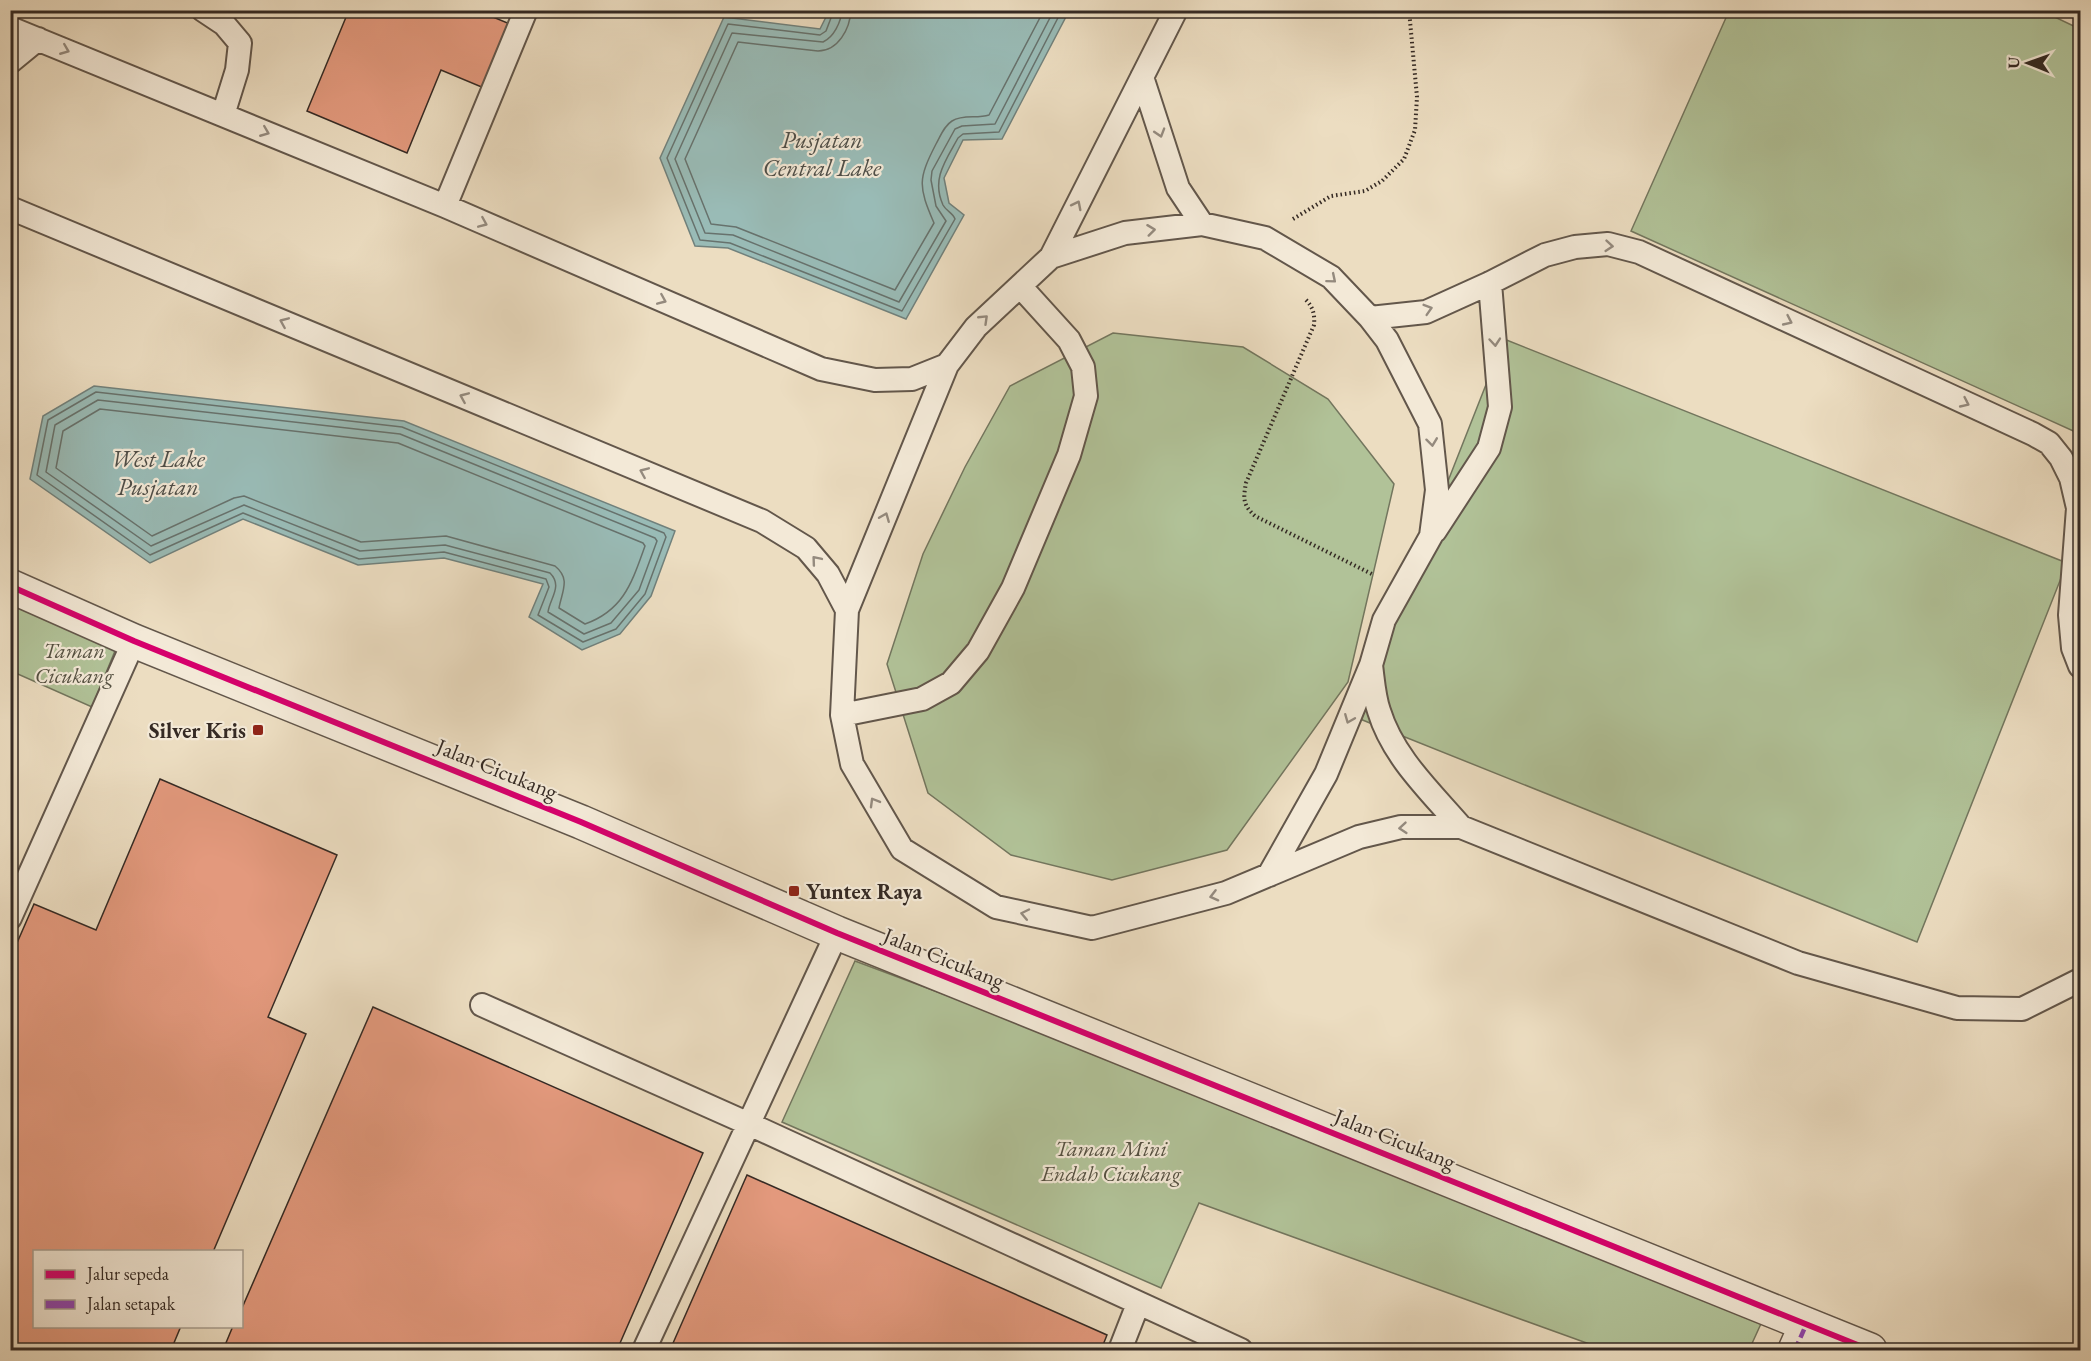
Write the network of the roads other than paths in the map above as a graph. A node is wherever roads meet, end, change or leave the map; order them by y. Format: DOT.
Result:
graph roads {
  1 [pos="203,10"];
  2 [pos="526,10"];
  3 [pos="1176,10"];
  4 [pos="10,28"];
  5 [pos="38,39"];
  6 [pos="10,62"];
  7 [pos="1142,77"];
  8 [pos="223,115"];
  9 [pos="445,206"];
  10 [pos="10,208"];
  11 [pos="1202,224"];
  12 [pos="1051,257"];
  13 [pos="1490,283"];
  14 [pos="1020,286"];
  15 [pos="1370,318"];
  16 [pos="947,364"];
  17 [pos="1431,536"];
  18 [pos="10,586"];
  19 [pos="847,610"];
  20 [pos="134,641"];
  21 [pos="1371,665"];
  22 [pos="2080,666"];
  23 [pos="842,715"];
  24 [pos="1461,827"];
  25 [pos="1269,875"];
  26 [pos="10,918"];
  27 [pos="837,933"];
  28 [pos="2080,980"];
  29 [pos="482,1005"];
  30 [pos="749,1124"];
  31 [pos="1138,1304"];
  32 [pos="1800,1338"];
  33 [pos="644,1350"];
  34 [pos="1120,1350"];
  35 [pos="1241,1350"];
  36 [pos="1870,1350"];
  1 -- 8 [label="lane"];
  2 -- 9 [label="lane"];
  3 -- 7 [label="lane"];
  4 -- 5 [label="lane"];
  5 -- 6 [label="lane"];
  5 -- 8 [label="lane, one-way"];
  7 -- 11 [label="lane, one-way"];
  12 -- 7 [label="lane, one-way"];
  8 -- 9 [label="lane, one-way"];
  9 -- 16 [label="lane, one-way"];
  19 -- 10 [label="lane, one-way"];
  12 -- 11 [label="lane, one-way"];
  11 -- 15 [label="lane, one-way"];
  12 -- 14 [label="lane"];
  15 -- 13 [label="lane, one-way"];
  13 -- 17 [label="lane, one-way"];
  13 -- 22 [label="lane, one-way"];
  16 -- 14 [label="lane, one-way"];
  14 -- 23 [label="lane"];
  15 -- 17 [label="lane, one-way"];
  19 -- 16 [label="lane, one-way"];
  17 -- 21 [label="lane"];
  18 -- 20 [label="street, Jalan Cicukang"];
  19 -- 23 [label="lane"];
  20 -- 26 [label="lane"];
  20 -- 27 [label="street, Jalan Cicukang"];
  21 -- 24 [label="lane"];
  21 -- 25 [label="lane, one-way"];
  25 -- 23 [label="lane, one-way"];
  24 -- 25 [label="lane, one-way"];
  24 -- 28 [label="lane"];
  27 -- 30 [label="lane"];
  27 -- 32 [label="street, Jalan Cicukang"];
  29 -- 30 [label="lane"];
  30 -- 31 [label="lane"];
  30 -- 33 [label="lane"];
  31 -- 34 [label="lane"];
  31 -- 35 [label="lane"];
  32 -- 36 [label="street, Jalan Cicukang"];
}
